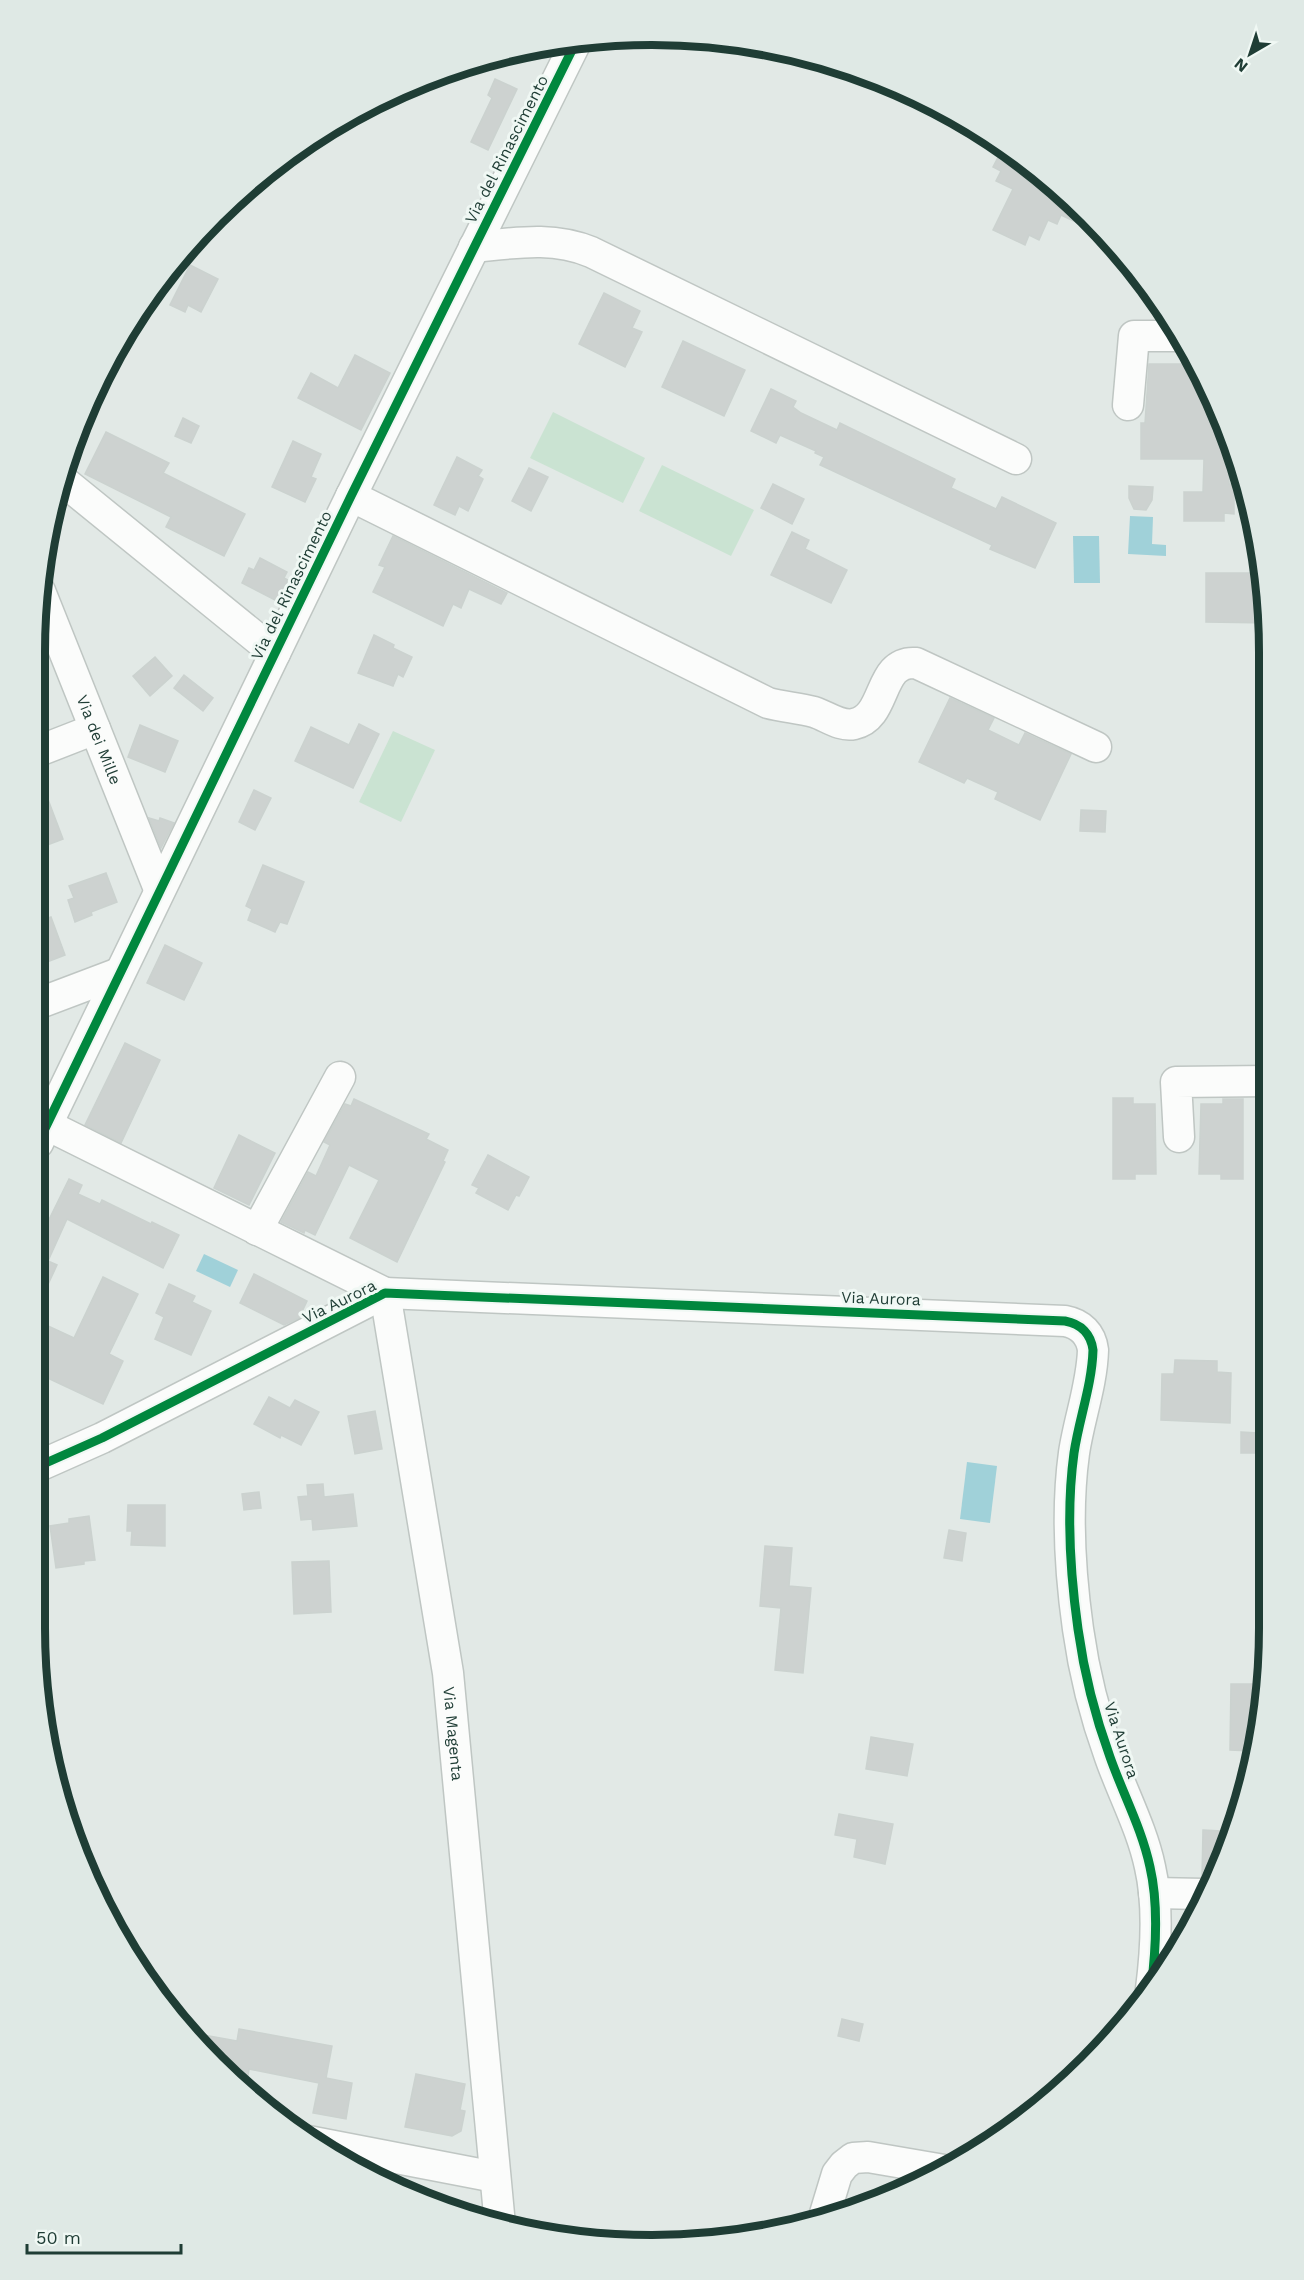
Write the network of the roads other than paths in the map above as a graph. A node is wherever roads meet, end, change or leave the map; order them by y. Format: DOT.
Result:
graph roads {
  1 [pos="572,50"];
  2 [pos="474,247"];
  3 [pos="1170,336"];
  4 [pos="1128,405"];
  5 [pos="1016,459"];
  6 [pos="69,486"];
  7 [pos="351,496"];
  8 [pos="46,633"];
  9 [pos="274,653"];
  10 [pos="95,729"];
  11 [pos="1096,747"];
  12 [pos="45,748"];
  13 [pos="159,889"];
  14 [pos="119,973"];
  15 [pos="45,1001"];
  16 [pos="340,1077"];
  17 [pos="1259,1081"];
  18 [pos="45,1128"];
  19 [pos="45,1135"];
  20 [pos="1179,1137"];
  21 [pos="257,1230"];
  22 [pos="386,1293"];
  23 [pos="45,1463"];
  24 [pos="1154,1893"];
  25 [pos="1197,1894"];
  26 [pos="1152,1972"];
  27 [pos="334,2145"];
  28 [pos="929,2167"];
  29 [pos="495,2177"];
  30 [pos="826,2209"];
  31 [pos="499,2215"];
  1 -- 2 [label="street, Via del Rinascimento"];
  2 -- 5 [label="street"];
  2 -- 7 [label="street, Via del Rinascimento"];
  3 -- 4 [label="street"];
  6 -- 9 [label="street"];
  7 -- 9 [label="street, Via del Rinascimento"];
  7 -- 11 [label="street"];
  8 -- 10 [label="street, Via dei Mille"];
  9 -- 13 [label="street, Via del Rinascimento"];
  10 -- 12 [label="street"];
  10 -- 13 [label="street, Via dei Mille"];
  13 -- 14 [label="street, Via del Rinascimento"];
  14 -- 15 [label="street"];
  14 -- 18 [label="street, Via del Rinascimento"];
  16 -- 21 [label="street"];
  17 -- 20 [label="street"];
  19 -- 21 [label="street"];
  21 -- 22 [label="street"];
  22 -- 23 [label="street, Via Aurora"];
  22 -- 24 [label="street, Via Aurora"];
  22 -- 29 [label="street, Via Magenta"];
  24 -- 25 [label="street"];
  24 -- 26 [label="street, Via Aurora"];
  27 -- 29 [label="street"];
  28 -- 30 [label="street"];
  29 -- 31 [label="street, Via Magenta"];
}
